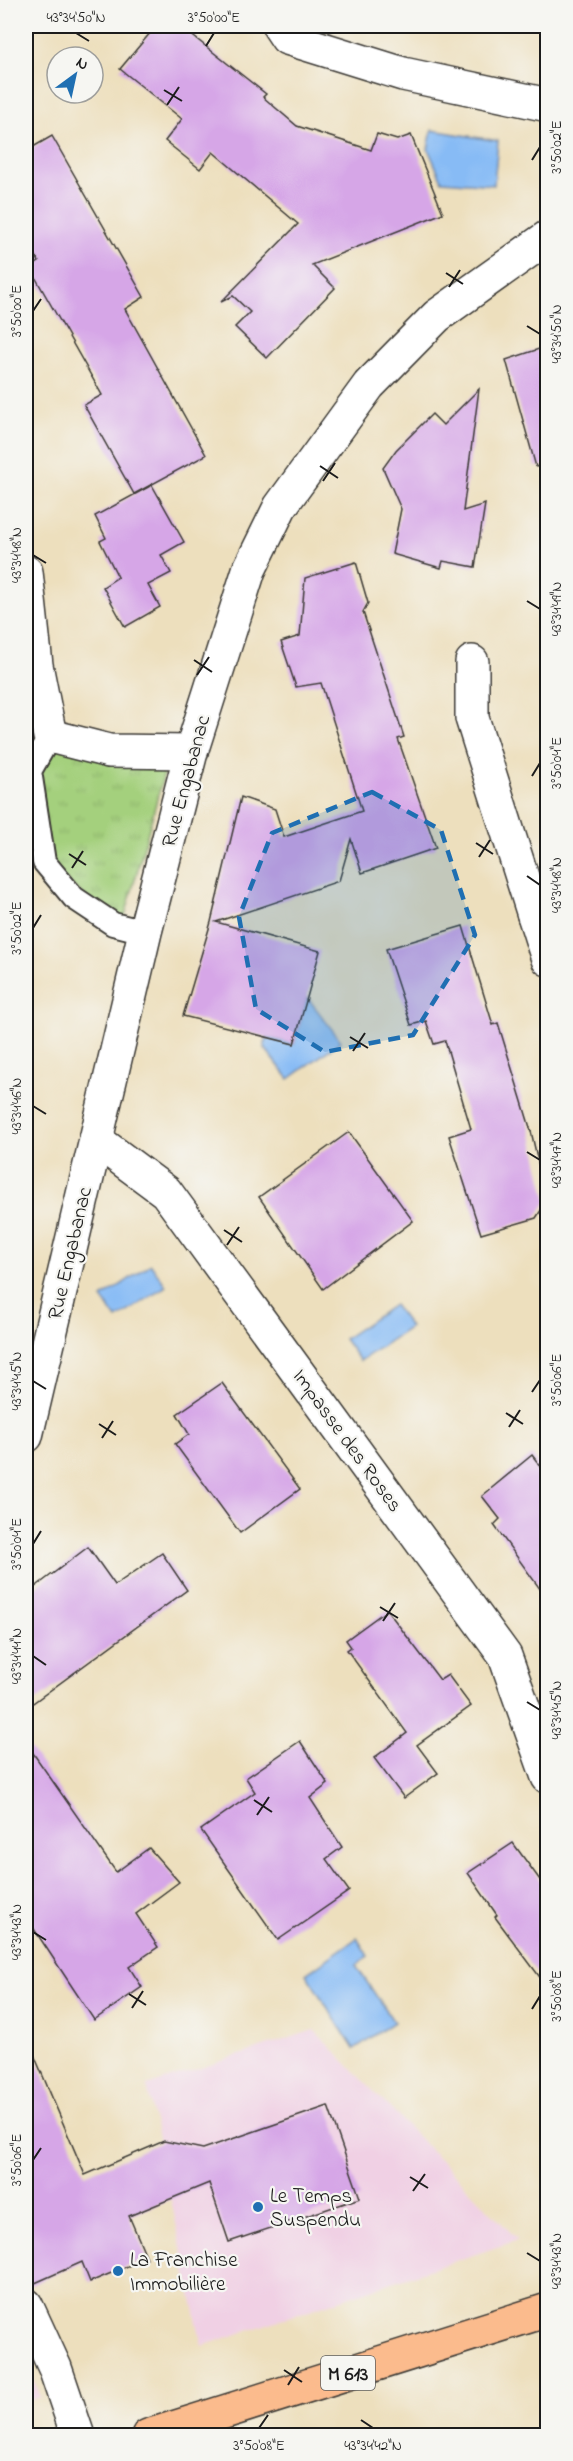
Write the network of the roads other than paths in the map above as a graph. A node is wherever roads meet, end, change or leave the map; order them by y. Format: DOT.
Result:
graph roads {
  1 [pos="279,26"];
  2 [pos="548,105"];
  3 [pos="548,237"];
  4 [pos="26,572"];
  5 [pos="472,662"];
  6 [pos="50,736"];
  7 [pos="191,752"];
  8 [pos="541,913"];
  9 [pos="145,932"];
  10 [pos="548,959"];
  11 [pos="96,1140"];
  12 [pos="26,1436"];
  13 [pos="548,1777"];
  14 [pos="26,2305"];
  15 [pos="548,2310"];
  16 [pos="78,2436"];
  17 [pos="148,2436"];
  1 -- 2 [label="street"];
  3 -- 7 [label="street, Rue Engabanac"];
  4 -- 6 [label="street"];
  5 -- 8 [label="street"];
  6 -- 7 [label="street"];
  6 -- 9 [label="lane"];
  7 -- 9 [label="street, Rue Engabanac"];
  8 -- 10 [label="street"];
  9 -- 11 [label="street, Rue Engabanac"];
  11 -- 12 [label="street, Rue Engabanac"];
  11 -- 13 [label="street, Impasse des Roses"];
  14 -- 16 [label="street"];
  15 -- 17 [label="main road, M 613"];
}
